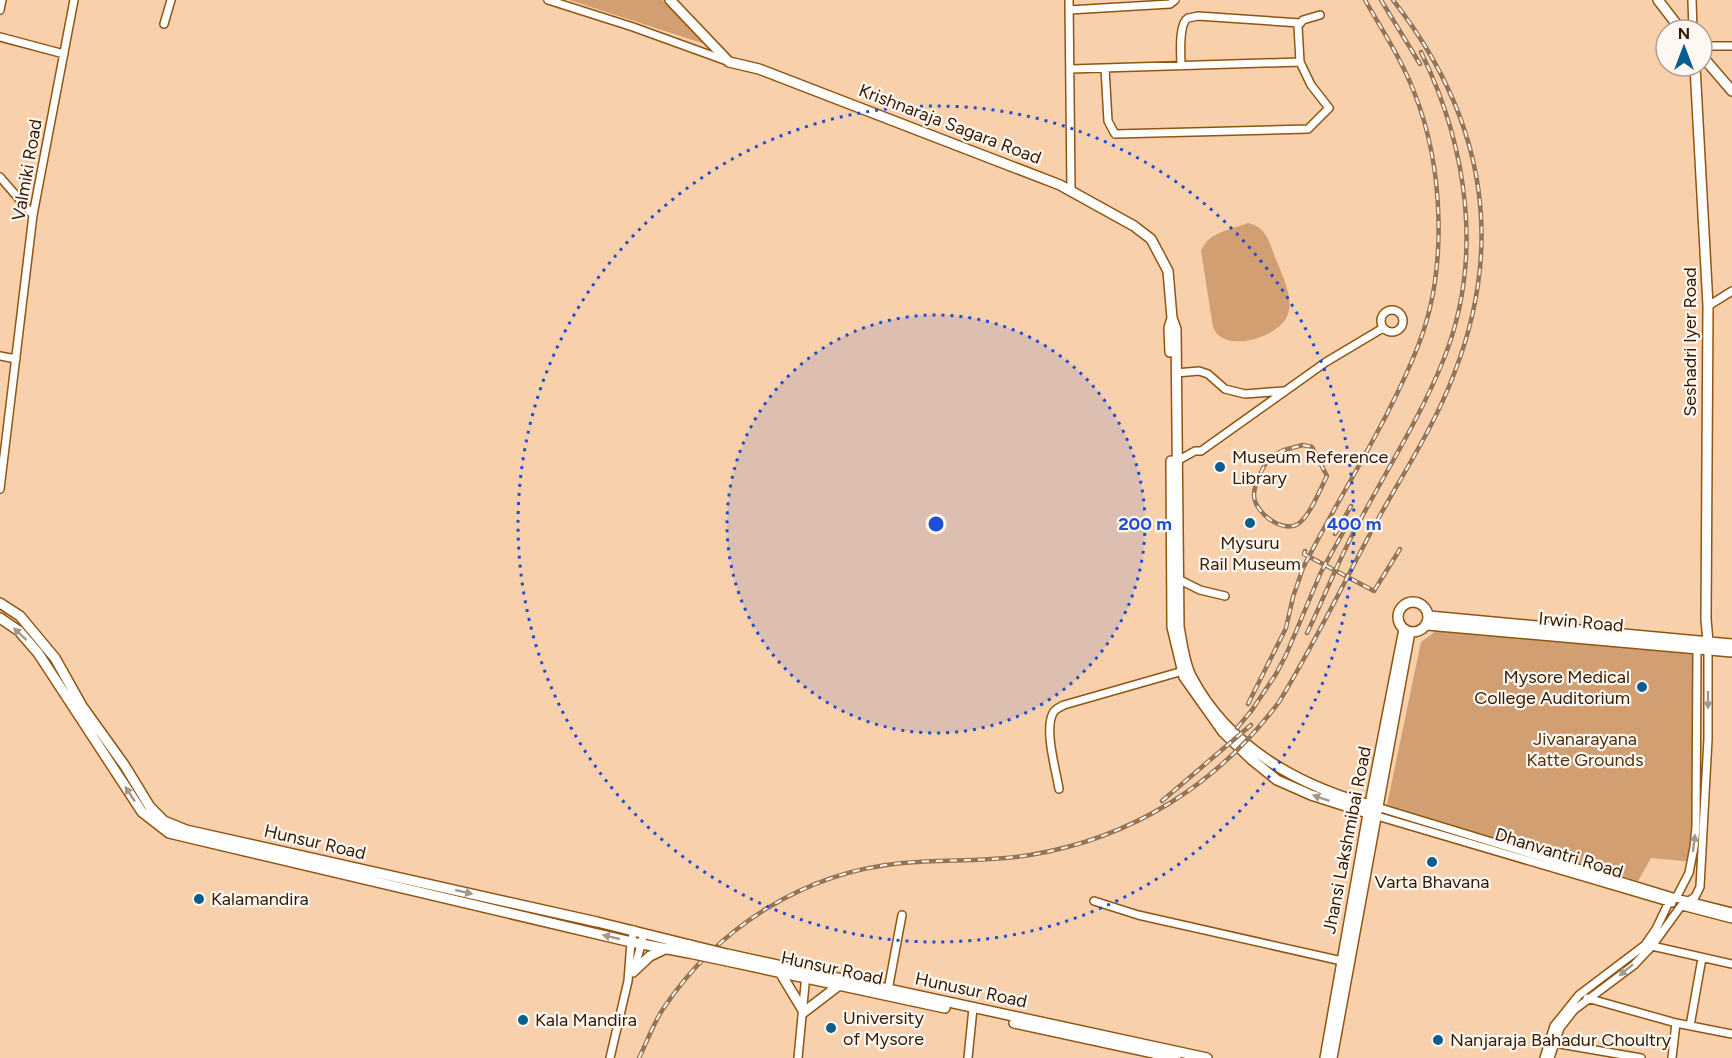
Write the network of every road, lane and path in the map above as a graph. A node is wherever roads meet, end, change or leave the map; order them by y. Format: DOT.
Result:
graph roads {
  1 [pos="2,0"];
  2 [pos="74,0"];
  3 [pos="171,0"];
  4 [pos="548,0"];
  5 [pos="670,0"];
  6 [pos="1069,0"];
  7 [pos="1174,0"];
  8 [pos="1658,0"];
  9 [pos="1692,0"];
  10 [pos="1122,3"];
  11 [pos="0,10"];
  12 [pos="1069,10"];
  13 [pos="1320,15"];
  14 [pos="1672,18"];
  15 [pos="1693,18"];
  16 [pos="1300,23"];
  17 [pos="164,24"];
  18 [pos="0,37"];
  19 [pos="1714,46"];
  20 [pos="1732,46"];
  21 [pos="64,54"];
  22 [pos="729,62"];
  23 [pos="1300,62"];
  24 [pos="1181,66"];
  25 [pos="1105,68"];
  26 [pos="1071,69"];
  27 [pos="1714,70"];
  28 [pos="1696,78"];
  29 [pos="1732,91"];
  30 [pos="0,177"];
  31 [pos="1071,189"];
  32 [pos="33,215"];
  33 [pos="1732,291"];
  34 [pos="1708,306"];
  35 [pos="1172,318"];
  36 [pos="1383,328"];
  37 [pos="0,356"];
  38 [pos="16,359"];
  39 [pos="1176,373"];
  40 [pos="1285,391"];
  41 [pos="1174,446"];
  42 [pos="1195,452"];
  43 [pos="1174,461"];
  44 [pos="0,489"];
  45 [pos="1178,579"];
  46 [pos="1225,596"];
  47 [pos="0,603"];
  48 [pos="0,618"];
  49 [pos="1706,619"];
  50 [pos="1428,620"];
  51 [pos="1407,631"];
  52 [pos="1732,644"];
  53 [pos="1697,645"];
  54 [pos="1708,646"];
  55 [pos="1732,652"];
  56 [pos="1183,671"];
  57 [pos="1059,789"];
  58 [pos="1373,811"];
  59 [pos="1528,856"];
  60 [pos="1676,898"];
  61 [pos="1094,902"];
  62 [pos="1669,902"];
  63 [pos="1689,902"];
  64 [pos="1681,906"];
  65 [pos="1732,912"];
  66 [pos="902,915"];
  67 [pos="1732,919"];
  68 [pos="639,932"];
  69 [pos="631,942"];
  70 [pos="641,944"];
  71 [pos="1652,946"];
  72 [pos="667,948"];
  73 [pos="690,949"];
  74 [pos="727,958"];
  75 [pos="1702,958"];
  76 [pos="1342,962"];
  77 [pos="1732,964"];
  78 [pos="633,972"];
  79 [pos="781,974"];
  80 [pos="806,976"];
  81 [pos="628,981"];
  82 [pos="838,986"];
  83 [pos="888,990"];
  84 [pos="1587,999"];
  85 [pos="973,1011"];
  86 [pos="804,1012"];
  87 [pos="1676,1023"];
  88 [pos="1690,1026"];
  89 [pos="1732,1034"];
  90 [pos="1554,1043"];
  91 [pos="609,1058"];
  92 [pos="798,1058"];
  93 [pos="968,1058"];
  94 [pos="1176,1058"];
  95 [pos="1207,1058"];
  96 [pos="1325,1058"];
  97 [pos="1332,1058"];
  98 [pos="1544,1058"];
  99 [pos="1550,1058"];
  100 [pos="1641,1058"];
  101 [pos="1672,1058"];
  1 -- 11 [label="street"];
  2 -- 21 [label="street, Valmiki Road"];
  3 -- 17 [label="street"];
  4 -- 22 [label="street"];
  5 -- 22 [label="main road"];
  6 -- 12 [label="street"];
  7 -- 10 [label="street"];
  8 -- 14 [label="main road"];
  9 -- 15 [label="street"];
  10 -- 12 [label="street"];
  12 -- 26 [label="street"];
  13 -- 16 [label="street"];
  16 -- 23 [label="street"];
  16 -- 24 [label="street"];
  18 -- 21 [label="street"];
  19 -- 20 [label="street"];
  21 -- 32 [label="street, Valmiki Road"];
  22 -- 31 [label="main road, Krishnaraja Sagara Road"];
  23 -- 24 [label="street"];
  23 -- 25 [label="street"];
  24 -- 25 [label="street"];
  25 -- 26 [label="street"];
  26 -- 31 [label="street"];
  27 -- 29 [label="main road"];
  28 -- 34 [label="main road, Seshadri Iyer Road"];
  30 -- 32 [label="street"];
  31 -- 35 [label="main road, Krishnaraja Sagara Road"];
  32 -- 38 [label="street, Valmiki Road"];
  33 -- 34 [label="street"];
  34 -- 49 [label="main road, Seshadri Iyer Road"];
  35 -- 39 [label="main road, Krishnaraja Sagara Road"];
  35 -- 41 [label="main road, Krishnaraja Sagara Road"];
  36 -- 40 [label="street"];
  37 -- 38 [label="street"];
  38 -- 44 [label="street, Valmiki Road"];
  39 -- 40 [label="street"];
  39 -- 41 [label="main road, Krishnaraja Sagara Road"];
  40 -- 42 [label="street"];
  41 -- 42 [label="street"];
  41 -- 43 [label="main road, Krishnaraja Sagara Road"];
  42 -- 43 [label="street"];
  43 -- 45 [label="main road, Krishnaraja Sagara Road"];
  43 -- 56 [label="main road, Krishnaraja Sagara Road"];
  45 -- 46 [label="street"];
  45 -- 58 [label="main road, Krishnaraja Sagara Road"];
  47 -- 68 [label="main road, Hunsur Road, one-way"];
  69 -- 48 [label="main road, one-way"];
  49 -- 53 [label="main road, Seshadri Iyer Road"];
  49 -- 54 [label="main road, Seshadri Iyer Road"];
  50 -- 51 [label="main road"];
  50 -- 51 [label="main road"];
  50 -- 53 [label="main road, Irwin Road"];
  51 -- 58 [label="main road, Jhansi Lakshmibai Road"];
  52 -- 54 [label="main road, Irwin Road"];
  53 -- 54 [label="main road, Irwin Road"];
  60 -- 53 [label="street, Seshadri Iyer Road, one-way"];
  54 -- 55 [label="main road, Irwin Road"];
  54 -- 63 [label="street, one-way"];
  56 -- 57 [label="street"];
  58 -- 56 [label="main road, Krishnaraja Sagara Road, one-way"];
  58 -- 59 [label="street, Dhanvantri Road"];
  58 -- 76 [label="main road, Jhansi Lakshmibai Road"];
  58 -- 97 [label="main road, Jhansi Lakshmibai Road"];
  59 -- 60 [label="street, Dhanvantri Road"];
  59 -- 62 [label="street, Dhanvantri Road"];
  60 -- 62 [label="street"];
  60 -- 63 [label="street, Dhanvantri Road"];
  61 -- 76 [label="street"];
  62 -- 64 [label="street, Dhanvantri Road"];
  62 -- 98 [label="street"];
  63 -- 64 [label="street"];
  63 -- 65 [label="street, Dhanvantri Road"];
  64 -- 67 [label="street, Dhanvantri Road"];
  64 -- 71 [label="street"];
  66 -- 83 [label="street"];
  68 -- 69 [label="street"];
  68 -- 70 [label="street"];
  68 -- 73 [label="main road, Hunsur Road"];
  69 -- 70 [label="main road"];
  69 -- 81 [label="street"];
  70 -- 72 [label="main road"];
  70 -- 78 [label="street"];
  71 -- 75 [label="street"];
  71 -- 84 [label="street, one-way"];
  72 -- 73 [label="main road"];
  72 -- 78 [label="main road"];
  73 -- 74 [label="main road, Hunsur Road, bridge"];
  74 -- 79 [label="main road, Hunsur Road"];
  74 -- 80 [label="main road, Hunusur Road"];
  75 -- 77 [label="street"];
  75 -- 88 [label="street"];
  76 -- 96 [label="main road, Jhansi Lakshmibai Road"];
  78 -- 81 [label="street"];
  79 -- 80 [label="main road, Hunsur Road"];
  79 -- 86 [label="main road"];
  80 -- 82 [label="main road, Hunsur Road"];
  80 -- 83 [label="main road, Hunusur Road"];
  80 -- 86 [label="street"];
  81 -- 91 [label="street"];
  82 -- 85 [label="main road, Hunsur Road"];
  82 -- 86 [label="main road"];
  83 -- 85 [label="main road, Hunusur Road"];
  84 -- 87 [label="street"];
  84 -- 90 [label="street"];
  85 -- 93 [label="street"];
  85 -- 94 [label="main road, Hunsur Road"];
  85 -- 95 [label="main road, Hunusur Road"];
  86 -- 92 [label="street"];
  87 -- 88 [label="street"];
  87 -- 101 [label="street"];
  88 -- 89 [label="street"];
  90 -- 99 [label="street"];
  90 -- 100 [label="street"];
}
